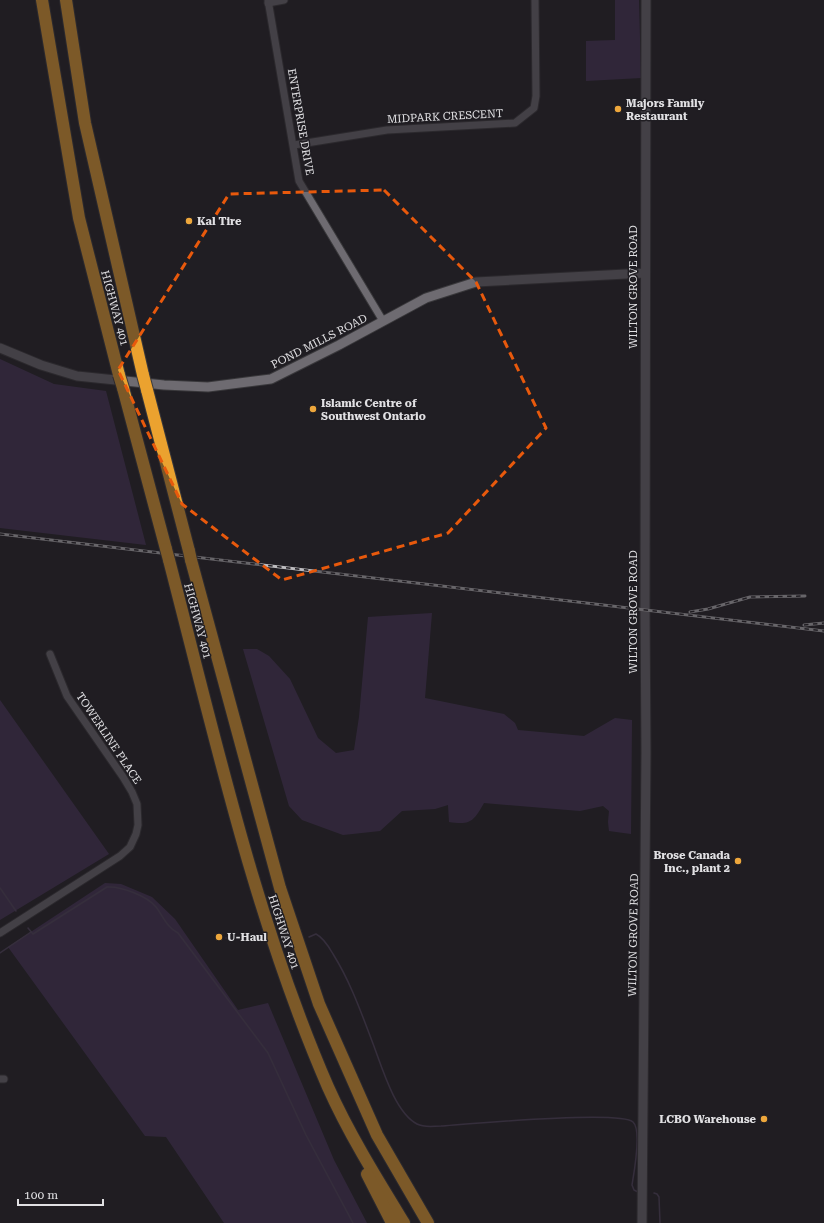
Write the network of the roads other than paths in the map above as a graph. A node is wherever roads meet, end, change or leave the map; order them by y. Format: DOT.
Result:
graph roads {
  1 [pos="66,0"];
  2 [pos="284,0"];
  3 [pos="535,0"];
  4 [pos="646,0"];
  5 [pos="268,1"];
  6 [pos="42,4"];
  7 [pos="294,145"];
  8 [pos="645,273"];
  9 [pos="383,321"];
  10 [pos="0,348"];
  11 [pos="50,654"];
  12 [pos="0,932"];
  13 [pos="353,1136"];
  14 [pos="392,1223"];
  15 [pos="404,1223"];
  16 [pos="428,1223"];
  17 [pos="642,1223"];
  1 -- 16 [label="highway, HIGHWAY 401, bridge"];
  2 -- 5 [label="street"];
  3 -- 7 [label="street, MIDPARK CRESCENT"];
  4 -- 8 [label="main road, WILTON GROVE ROAD"];
  5 -- 7 [label="street, ENTERPRISE DRIVE"];
  6 -- 13 [label="highway, HIGHWAY 401, bridge"];
  7 -- 9 [label="street, ENTERPRISE DRIVE"];
  8 -- 9 [label="main road, POND MILLS ROAD"];
  8 -- 17 [label="main road, WILTON GROVE ROAD"];
  9 -- 10 [label="main road, POND MILLS ROAD"];
  11 -- 12 [label="street, TOWERLINE PLACE"];
  13 -- 14 [label="highway"];
  13 -- 15 [label="highway, HIGHWAY 401"];
}
